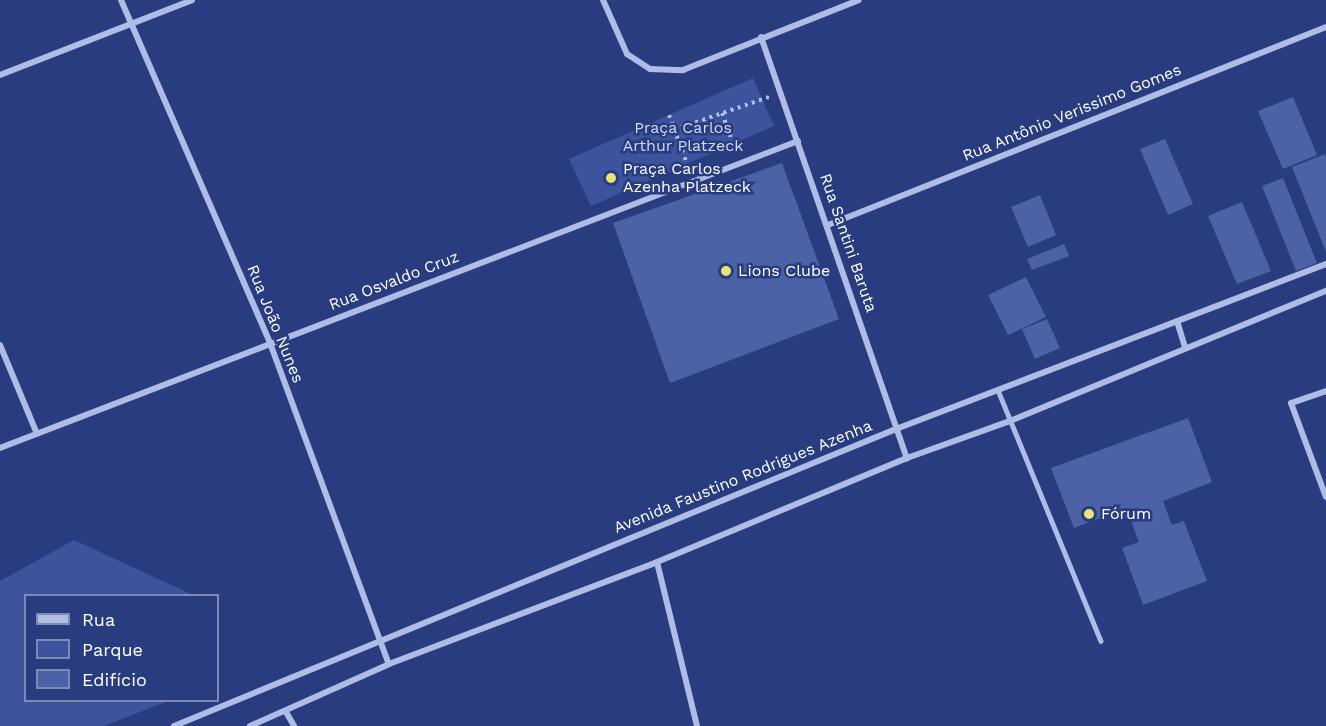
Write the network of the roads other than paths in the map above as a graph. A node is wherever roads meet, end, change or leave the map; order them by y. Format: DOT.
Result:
graph roads {
  1 [pos="122,0"];
  2 [pos="192,0"];
  3 [pos="603,0"];
  4 [pos="859,0"];
  5 [pos="130,23"];
  6 [pos="1326,27"];
  7 [pos="761,37"];
  8 [pos="0,75"];
  9 [pos="798,141"];
  10 [pos="828,225"];
  11 [pos="1326,264"];
  12 [pos="1326,291"];
  13 [pos="1177,321"];
  14 [pos="270,343"];
  15 [pos="0,345"];
  16 [pos="1185,348"];
  17 [pos="998,390"];
  18 [pos="1326,391"];
  19 [pos="1010,421"];
  20 [pos="896,429"];
  21 [pos="37,434"];
  22 [pos="0,448"];
  23 [pos="907,458"];
  24 [pos="1326,497"];
  25 [pos="657,562"];
  26 [pos="1101,641"];
  27 [pos="382,642"];
  28 [pos="389,664"];
  29 [pos="286,712"];
  30 [pos="174,726"];
  31 [pos="250,726"];
  32 [pos="294,726"];
  33 [pos="697,726"];
  1 -- 5 [label="street, Rua João Nunes"];
  2 -- 5 [label="street"];
  3 -- 7 [label="street"];
  4 -- 7 [label="street"];
  5 -- 8 [label="street"];
  5 -- 14 [label="street, Rua João Nunes"];
  6 -- 10 [label="street, Rua Antônio Verissimo Gomes"];
  7 -- 9 [label="street, Rua Santini Baruta"];
  9 -- 10 [label="street, Rua Santini Baruta"];
  9 -- 14 [label="street, Rua Osvaldo Cruz"];
  10 -- 20 [label="street, Rua Santini Baruta"];
  11 -- 13 [label="street, Avenida Faustino Rodrigues Azenha"];
  12 -- 16 [label="street"];
  13 -- 16 [label="street"];
  13 -- 17 [label="street, Avenida Faustino Rodrigues Azenha"];
  14 -- 21 [label="street, Rua Osvaldo Cruz"];
  14 -- 27 [label="street, Rua João Nunes"];
  15 -- 21 [label="street"];
  16 -- 19 [label="street"];
  17 -- 19 [label="lane"];
  17 -- 20 [label="street, Avenida Faustino Rodrigues Azenha"];
  18 -- 24 [label="street"];
  19 -- 23 [label="street"];
  19 -- 26 [label="lane"];
  20 -- 23 [label="street, Rua Santini Baruta"];
  20 -- 27 [label="street, Avenida Faustino Rodrigues Azenha"];
  21 -- 22 [label="street, Rua Osvaldo Cruz"];
  23 -- 25 [label="street"];
  25 -- 28 [label="street"];
  25 -- 33 [label="street"];
  27 -- 28 [label="street, Rua João Nunes"];
  27 -- 30 [label="street, Avenida Faustino Rodrigues Azenha"];
  28 -- 29 [label="street"];
  29 -- 31 [label="street"];
  29 -- 32 [label="street"];
}
